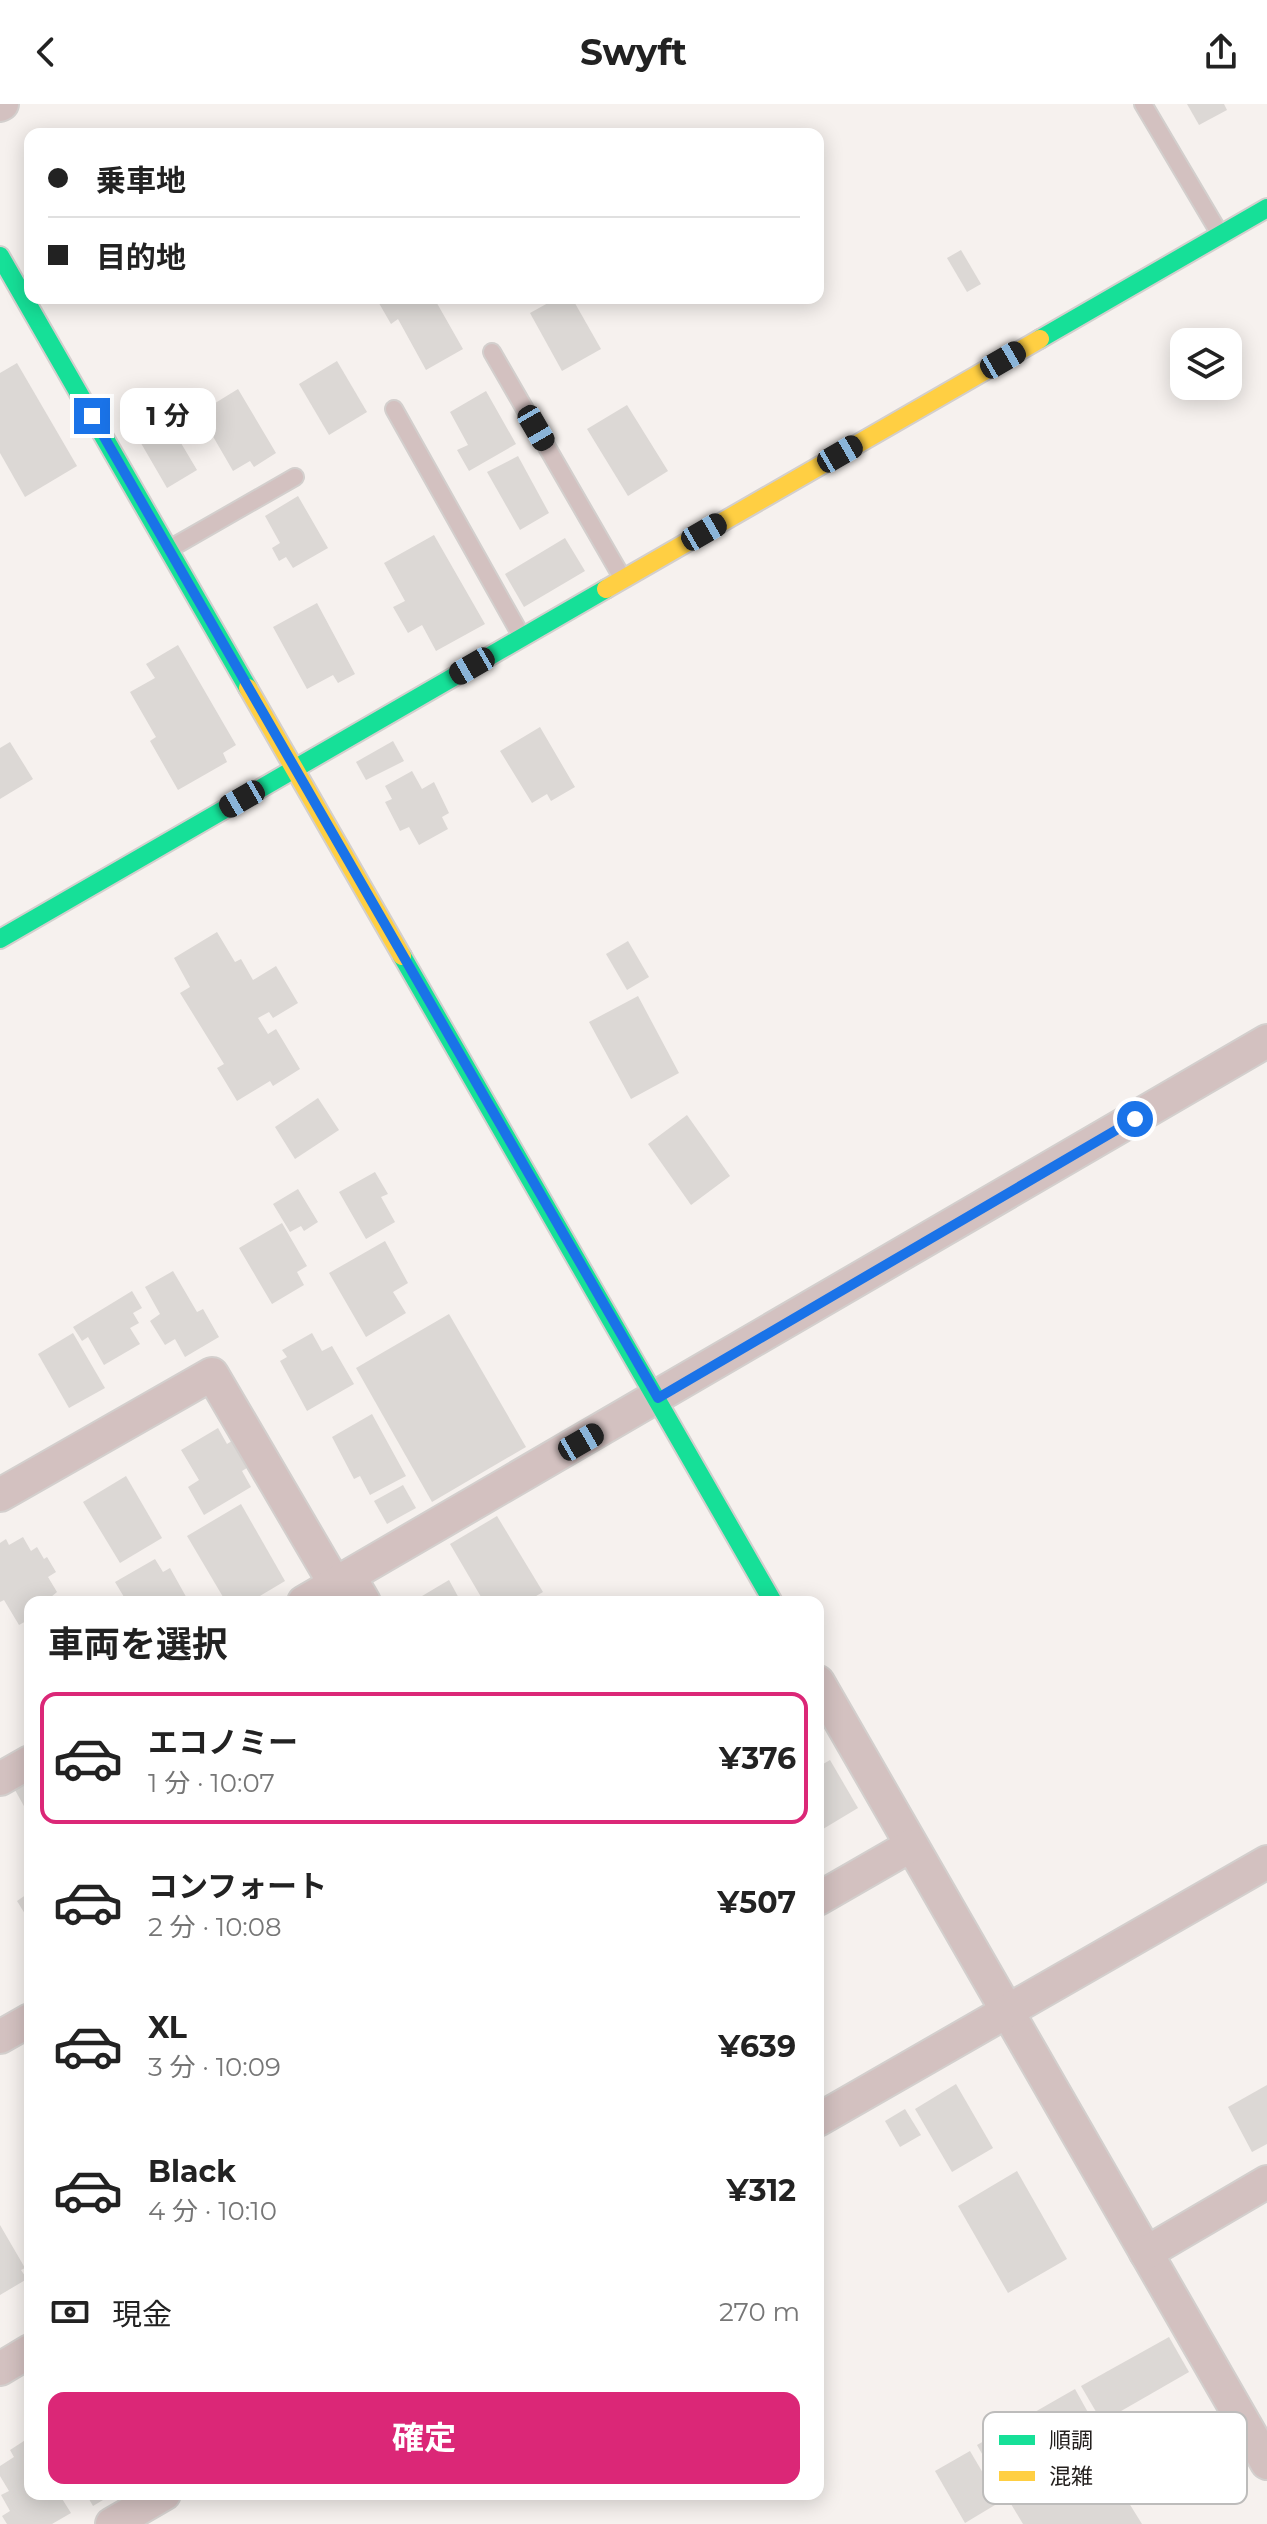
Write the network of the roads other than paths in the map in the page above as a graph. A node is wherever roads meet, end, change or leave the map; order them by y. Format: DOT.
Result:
graph roads {
  1 [pos="1143,104"];
  2 [pos="1267,208"];
  3 [pos="1221,235"];
  4 [pos="0,256"];
  5 [pos="24,298"];
  6 [pos="28,304"];
  7 [pos="492,352"];
  8 [pos="394,409"];
  9 [pos="295,477"];
  10 [pos="169,549"];
  11 [pos="623,579"];
  12 [pos="522,637"];
  13 [pos="295,768"];
  14 [pos="0,939"];
  15 [pos="1267,1041"];
  16 [pos="658,1398"];
  17 [pos="0,1495"];
  18 [pos="349,1587"];
  19 [pos="322,1596"];
  20 [pos="770,1596"];
  21 [pos="824,1693"];
  22 [pos="24,1765"];
  23 [pos="0,1779"];
  24 [pos="910,1846"];
  25 [pos="1267,1862"];
  26 [pos="824,1896"];
  27 [pos="1006,2012"];
  28 [pos="24,2023"];
  29 [pos="0,2037"];
  30 [pos="824,2117"];
  31 [pos="1267,2182"];
  32 [pos="1146,2253"];
  33 [pos="24,2355"];
  34 [pos="0,2369"];
  35 [pos="1238,2412"];
  36 [pos="1247,2428"];
  37 [pos="1267,2463"];
  38 [pos="154,2500"];
  39 [pos="112,2524"];
  1 -- 3 [label="lane"];
  2 -- 3 [label="street"];
  3 -- 11 [label="street"];
  4 -- 5 [label="street"];
  6 -- 10 [label="street"];
  7 -- 11 [label="lane"];
  8 -- 12 [label="lane"];
  9 -- 10 [label="lane"];
  10 -- 13 [label="street"];
  11 -- 12 [label="street"];
  12 -- 13 [label="street"];
  13 -- 14 [label="street"];
  13 -- 16 [label="street"];
  15 -- 16 [label="street"];
  16 -- 18 [label="street"];
  16 -- 20 [label="street"];
  17 -- 18 [label="street"];
  18 -- 19 [label="street"];
  21 -- 24 [label="street"];
  22 -- 23 [label="street"];
  24 -- 26 [label="street"];
  24 -- 27 [label="street"];
  25 -- 27 [label="street"];
  27 -- 30 [label="street"];
  27 -- 32 [label="street"];
  28 -- 29 [label="street"];
  31 -- 32 [label="street"];
  32 -- 35 [label="street"];
  33 -- 34 [label="street"];
  36 -- 37 [label="street"];
  38 -- 39 [label="street"];
}
